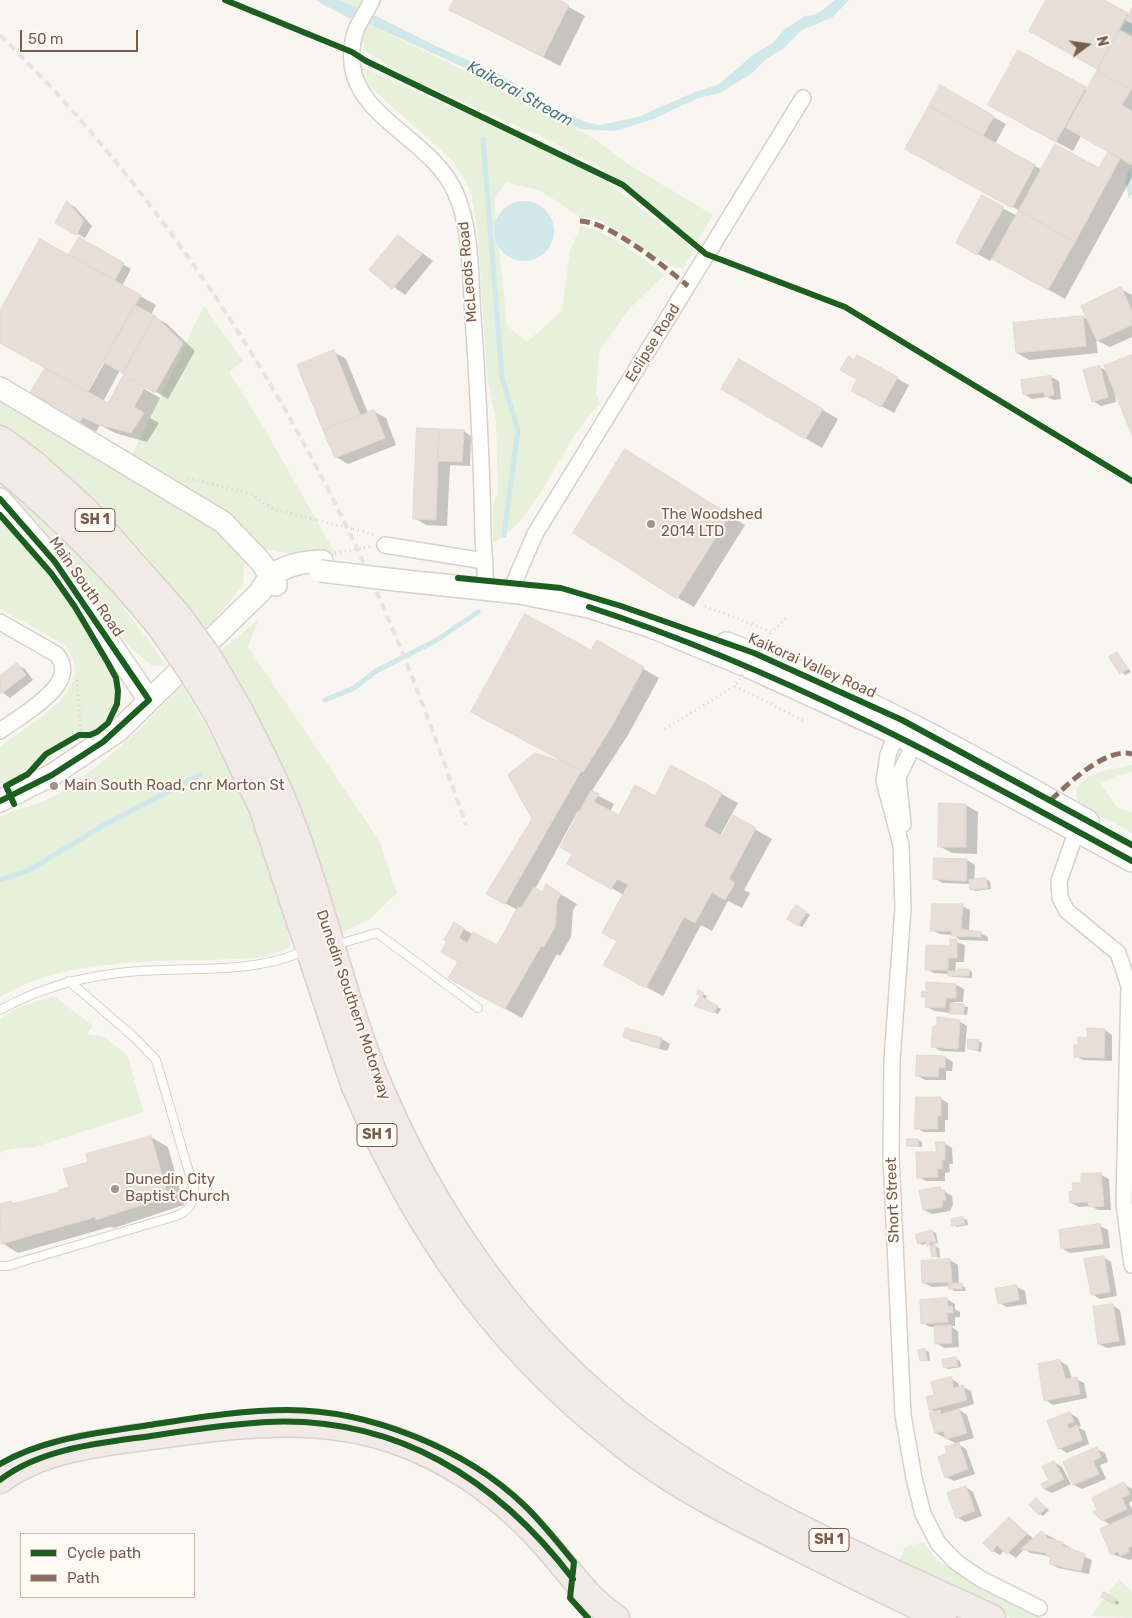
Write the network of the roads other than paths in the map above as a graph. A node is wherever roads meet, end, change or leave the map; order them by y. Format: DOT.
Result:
graph roads {
  1 [pos="371,3"];
  2 [pos="803,98"];
  3 [pos="0,388"];
  4 [pos="0,439"];
  5 [pos="0,465"];
  6 [pos="0,499"];
  7 [pos="385,545"];
  8 [pos="485,577"];
  9 [pos="269,584"];
  10 [pos="514,587"];
  11 [pos="168,619"];
  12 [pos="0,622"];
  13 [pos="149,700"];
  14 [pos="227,710"];
  15 [pos="0,731"];
  16 [pos="905,739"];
  17 [pos="0,801"];
  18 [pos="1079,824"];
  19 [pos="1132,846"];
  20 [pos="1132,861"];
  21 [pos="342,942"];
  22 [pos="298,953"];
  23 [pos="70,981"];
  24 [pos="478,1008"];
  25 [pos="0,1010"];
  26 [pos="1132,1265"];
  27 [pos="0,1266"];
  28 [pos="0,1480"];
  29 [pos="1039,1608"];
  30 [pos="616,1618"];
  31 [pos="943,1618"];
  32 [pos="992,1618"];
  1 -- 8 [label="street, McLeods Road"];
  2 -- 10 [label="street, Eclipse Road"];
  3 -- 9 [label="main road"];
  4 -- 11 [label="highway, Dunedin Southern Motorway / SH 1"];
  5 -- 11 [label="highway, Dunedin Southern Motorway / SH 1"];
  6 -- 13 [label="main road, Main South Road"];
  7 -- 8 [label="street"];
  8 -- 9 [label="main road, Kaikorai Valley Road"];
  8 -- 10 [label="main road, Kaikorai Valley Road"];
  9 -- 13 [label="main road"];
  10 -- 16 [label="main road, Kaikorai Valley Road"];
  10 -- 18 [label="main road, Kaikorai Valley Road"];
  11 -- 14 [label="highway, Dunedin Southern Motorway / SH 1, bridge"];
  12 -- 15 [label="street"];
  13 -- 17 [label="main road"];
  14 -- 31 [label="highway, Dunedin Southern Motorway / SH 1"];
  14 -- 32 [label="highway, Dunedin Southern Motorway / SH 1"];
  16 -- 18 [label="main road, Kaikorai Valley Road"];
  16 -- 29 [label="street, Short Street"];
  18 -- 19 [label="main road, Kaikorai Valley Road"];
  18 -- 20 [label="main road, Kaikorai Valley Road"];
  18 -- 26 [label="street"];
  21 -- 24 [label="lane"];
  22 -- 23 [label="lane"];
  23 -- 25 [label="lane"];
  23 -- 27 [label="lane"];
  28 -- 30 [label="highway"];
}
